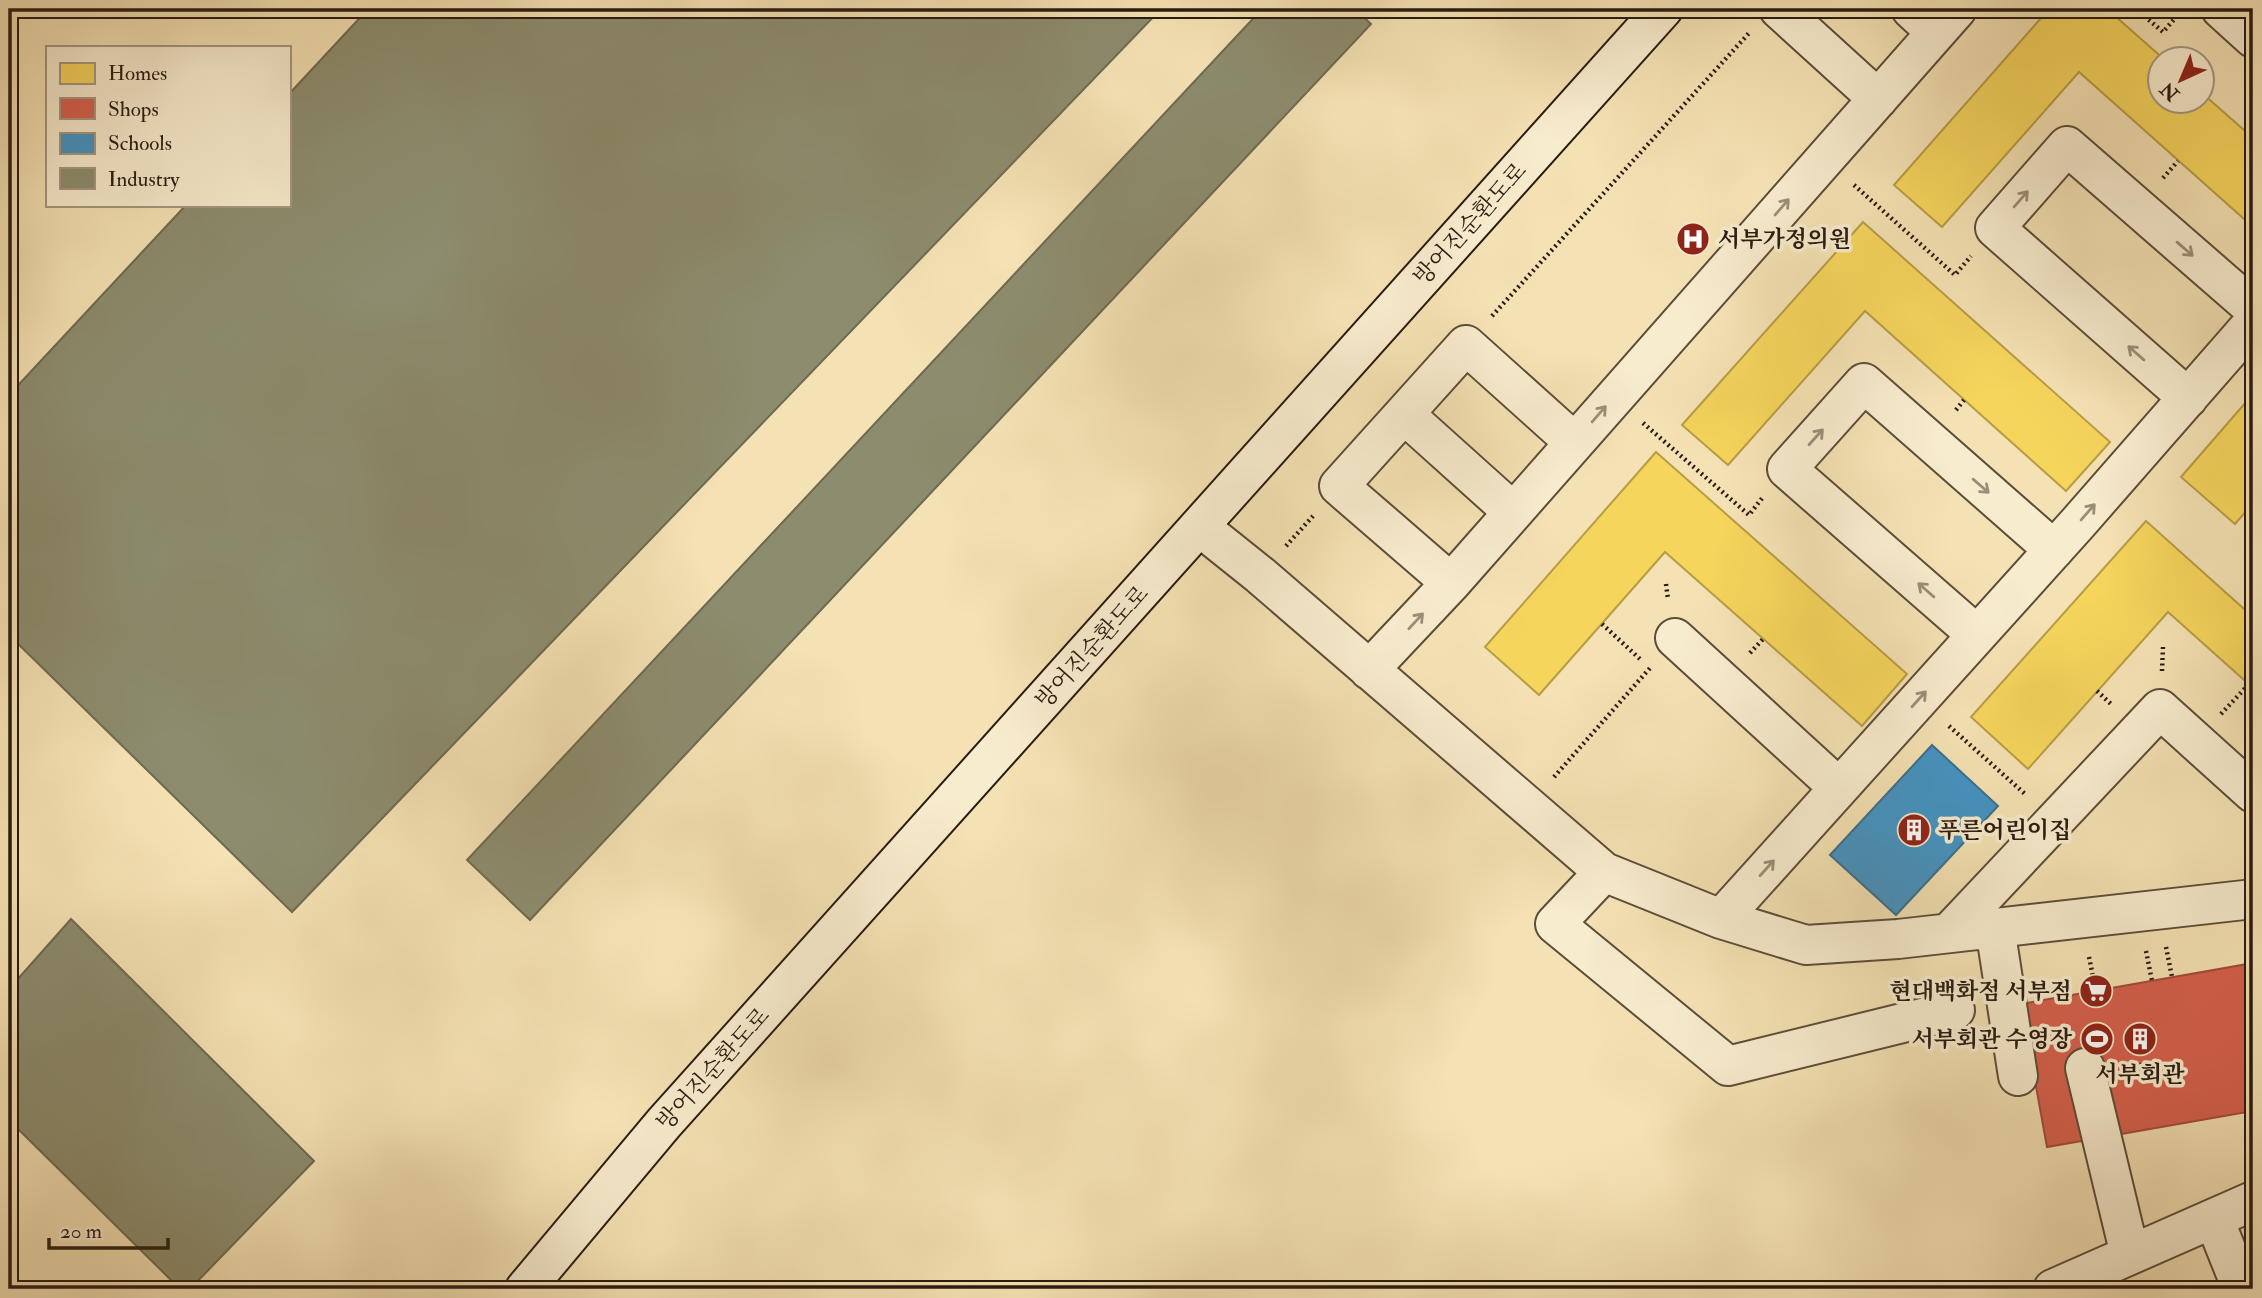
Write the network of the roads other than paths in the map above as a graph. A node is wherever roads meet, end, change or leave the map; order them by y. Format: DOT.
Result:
graph roads {
  1 [pos="1663,9"];
  2 [pos="2221,9"];
  3 [pos="1935,17"];
  4 [pos="1766,19"];
  5 [pos="2253,38"];
  6 [pos="1878,99"];
  7 [pos="2253,308"];
  8 [pos="2253,323"];
  9 [pos="2188,398"];
  10 [pos="1404,414"];
  11 [pos="1574,442"];
  12 [pos="1513,512"];
  13 [pos="1200,527"];
  14 [pos="2054,550"];
  15 [pos="1451,583"];
  16 [pos="1977,635"];
  17 [pos="1675,638"];
  18 [pos="1369,670"];
  19 [pos="1839,788"];
  20 [pos="2253,793"];
  21 [pos="1604,872"];
  22 [pos="2253,899"];
  23 [pos="1721,919"];
  24 [pos="1994,928"];
  25 [pos="1949,933"];
  26 [pos="1955,1010"];
  27 [pos="2085,1068"];
  28 [pos="2018,1076"];
  29 [pos="2253,1201"];
  30 [pos="2214,1219"];
  31 [pos="2130,1255"];
  32 [pos="526,1289"];
  33 [pos="2053,1289"];
  34 [pos="2242,1289"];
  1 -- 13 [label="street, 방어진순환도로"];
  2 -- 5 [label="street"];
  3 -- 6 [label="street"];
  4 -- 6 [label="street"];
  11 -- 6 [label="street, one-way"];
  9 -- 7 [label="street, one-way"];
  8 -- 9 [label="street"];
  14 -- 9 [label="street, one-way"];
  10 -- 11 [label="street"];
  10 -- 12 [label="street"];
  10 -- 15 [label="street"];
  11 -- 12 [label="street"];
  12 -- 15 [label="street"];
  13 -- 18 [label="street"];
  13 -- 32 [label="street, 방어진순환도로"];
  14 -- 16 [label="street"];
  16 -- 14 [label="street, one-way"];
  18 -- 15 [label="street, one-way"];
  19 -- 16 [label="street, one-way"];
  17 -- 19 [label="street"];
  18 -- 21 [label="street"];
  23 -- 19 [label="street, one-way"];
  20 -- 25 [label="street"];
  21 -- 23 [label="street"];
  21 -- 26 [label="street"];
  22 -- 24 [label="street"];
  23 -- 25 [label="street"];
  24 -- 25 [label="street"];
  24 -- 28 [label="street"];
  27 -- 31 [label="street"];
  29 -- 30 [label="street"];
  30 -- 31 [label="street"];
  30 -- 34 [label="street"];
  31 -- 33 [label="street"];
}
